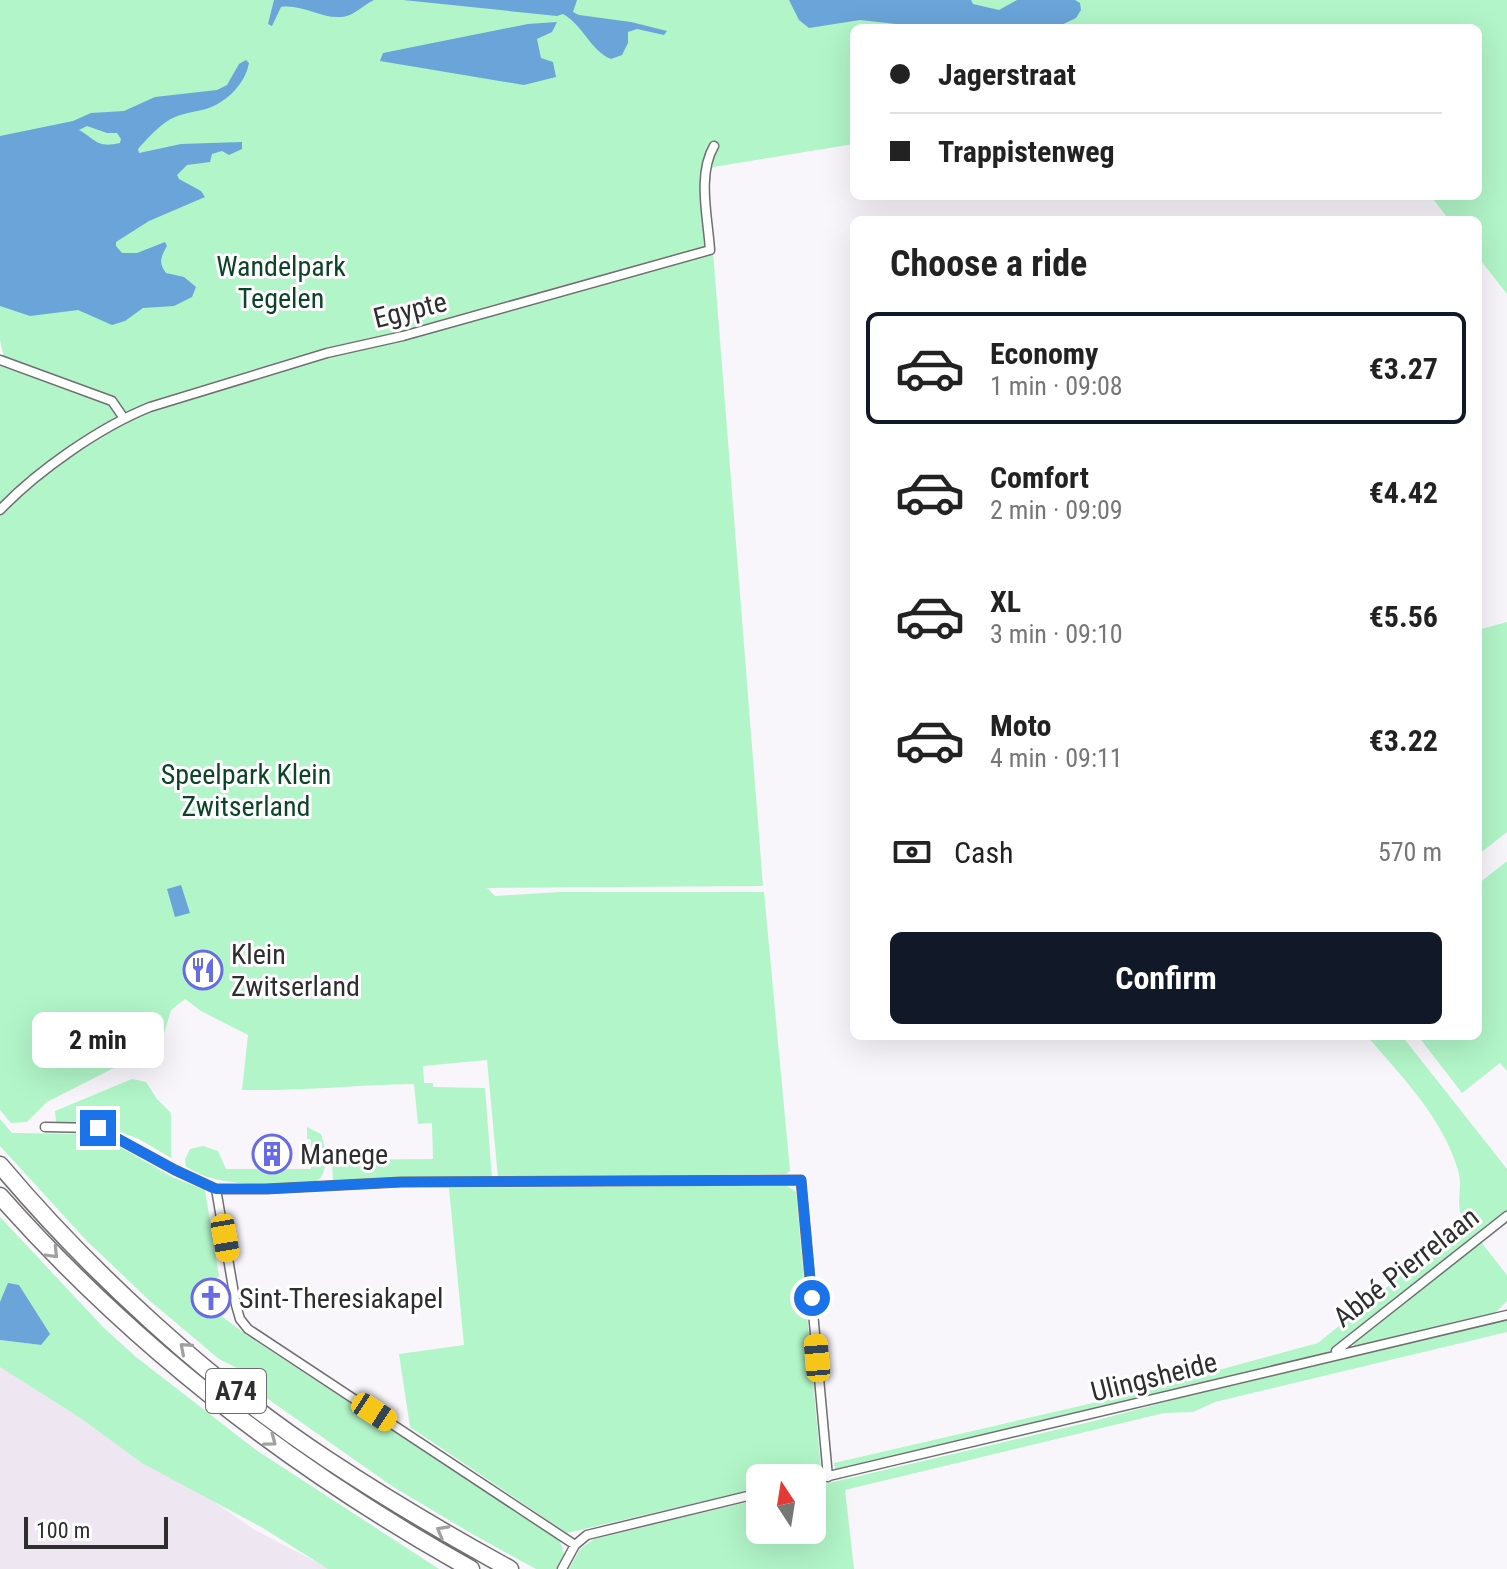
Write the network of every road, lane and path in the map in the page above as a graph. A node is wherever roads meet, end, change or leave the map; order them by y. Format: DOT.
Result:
graph roads {
  1 [pos="714,146"];
  2 [pos="0,360"];
  3 [pos="123,417"];
  4 [pos="0,510"];
  5 [pos="45,1127"];
  6 [pos="0,1165"];
  7 [pos="216,1189"];
  8 [pos="0,1196"];
  9 [pos="1507,1216"];
  10 [pos="1507,1315"];
  11 [pos="1337,1355"];
  12 [pos="828,1477"];
  13 [pos="746,1496"];
  14 [pos="575,1545"];
  15 [pos="471,1569"];
  16 [pos="510,1569"];
  17 [pos="562,1569"];
  1 -- 3 [label="street, Egypte"];
  2 -- 3 [label="street"];
  3 -- 4 [label="street, Egypte"];
  5 -- 7 [label="street"];
  16 -- 6 [label="highway, A74, one-way"];
  7 -- 12 [label="street"];
  7 -- 14 [label="street"];
  8 -- 15 [label="highway, A74, one-way"];
  9 -- 11 [label="street, Abbé Pierrelaan"];
  10 -- 11 [label="street, Ulingsheide"];
  11 -- 12 [label="street, Ulingsheide"];
  13 -- 14 [label="street"];
  14 -- 17 [label="street"];
}
